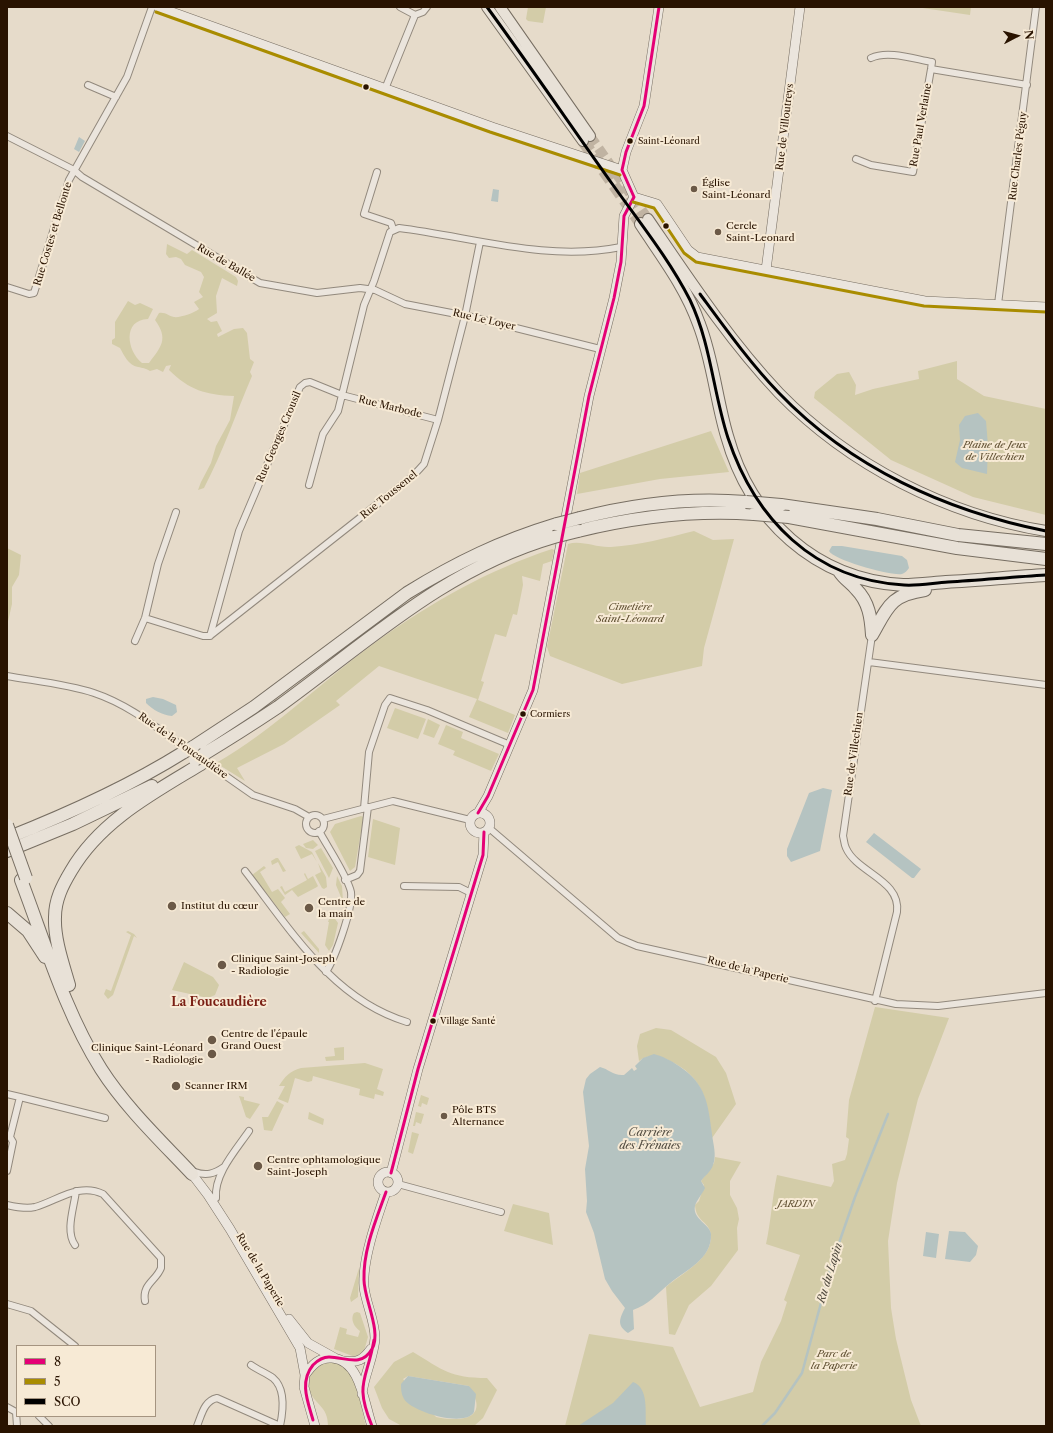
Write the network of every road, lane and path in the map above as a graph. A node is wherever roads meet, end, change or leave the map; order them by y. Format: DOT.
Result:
graph roads {
  1 [pos="152,7"];
  2 [pos="158,7"];
  3 [pos="400,7"];
  4 [pos="427,7"];
  5 [pos="488,7"];
  6 [pos="500,7"];
  7 [pos="659,7"];
  8 [pos="800,7"];
  9 [pos="1036,7"];
  10 [pos="168,9"];
  11 [pos="415,15"];
  12 [pos="871,58"];
  13 [pos="931,69"];
  14 [pos="88,85"];
  15 [pos="1027,85"];
  16 [pos="384,89"];
  17 [pos="116,97"];
  18 [pos="7,136"];
  19 [pos="856,159"];
  20 [pos="74,170"];
  21 [pos="622,170"];
  22 [pos="377,172"];
  23 [pos="634,197"];
  24 [pos="645,222"];
  25 [pos="393,229"];
  26 [pos="480,242"];
  27 [pos="621,247"];
  28 [pos="766,270"];
  29 [pos="7,288"];
  30 [pos="370,289"];
  31 [pos="998,304"];
  32 [pos="1046,307"];
  33 [pos="465,316"];
  34 [pos="600,349"];
  35 [pos="342,395"];
  36 [pos="438,420"];
  37 [pos="309,485"];
  38 [pos="176,512"];
  39 [pos="1046,531"];
  40 [pos="1046,544"];
  41 [pos="1046,559"];
  42 [pos="838,570"];
  43 [pos="1046,575"];
  44 [pos="944,582"];
  45 [pos="145,618"];
  46 [pos="872,635"];
  47 [pos="210,636"];
  48 [pos="135,641"];
  49 [pos="868,662"];
  50 [pos="7,676"];
  51 [pos="1046,685"];
  52 [pos="510,745"];
  53 [pos="203,759"];
  54 [pos="126,785"];
  55 [pos="366,807"];
  56 [pos="482,814"];
  57 [pos="309,817"];
  58 [pos="323,820"];
  59 [pos="470,820"];
  60 [pos="7,825"];
  61 [pos="7,830"];
  62 [pos="483,831"];
  63 [pos="319,832"];
  64 [pos="7,839"];
  65 [pos="7,851"];
  66 [pos="245,871"];
  67 [pos="24,879"];
  68 [pos="346,880"];
  69 [pos="404,886"];
  70 [pos="471,893"];
  71 [pos="7,913"];
  72 [pos="326,972"];
  73 [pos="1046,994"];
  74 [pos="875,1001"];
  75 [pos="73,1004"];
  76 [pos="407,1022"];
  77 [pos="104,1069"];
  78 [pos="7,1094"];
  79 [pos="20,1097"];
  80 [pos="139,1117"];
  81 [pos="106,1118"];
  82 [pos="248,1131"];
  83 [pos="10,1137"];
  84 [pos="227,1165"];
  85 [pos="7,1171"];
  86 [pos="194,1173"];
  87 [pos="391,1173"];
  88 [pos="398,1184"];
  89 [pos="76,1191"];
  90 [pos="386,1192"];
  91 [pos="216,1198"];
  92 [pos="7,1205"];
  93 [pos="501,1212"];
  94 [pos="75,1246"];
  95 [pos="145,1301"];
  96 [pos="7,1304"];
  97 [pos="74,1345"];
  98 [pos="373,1346"];
  99 [pos="339,1359"];
  100 [pos="251,1365"];
  101 [pos="305,1376"];
  102 [pos="362,1394"];
  103 [pos="7,1407"];
  104 [pos="16,1413"];
  105 [pos="40,1417"];
  106 [pos="313,1424"];
  107 [pos="49,1426"];
  108 [pos="198,1426"];
  109 [pos="280,1426"];
  110 [pos="372,1426"];
  1 -- 17 [label="street"];
  2 -- 10 [label="street"];
  3 -- 11 [label="street"];
  4 -- 11 [label="street"];
  5 -- 6 [label="main road"];
  7 -- 21 [label="street"];
  8 -- 28 [label="street, Rue de Villoutreys"];
  9 -- 15 [label="street, Rue Charles Péguy"];
  10 -- 16 [label="street"];
  11 -- 16 [label="street"];
  12 -- 13 [label="street, Rue Paul Verlaine"];
  13 -- 15 [label="street, Rue Paul Verlaine"];
  13 -- 19 [label="street, Rue Paul Verlaine"];
  14 -- 17 [label="street"];
  15 -- 31 [label="street, Rue Charles Péguy"];
  16 -- 21 [label="street"];
  17 -- 20 [label="street"];
  18 -- 20 [label="street, Rue de Ballée"];
  20 -- 29 [label="street, Rue Costes et Bellonte"];
  20 -- 30 [label="street, Rue de Ballée"];
  21 -- 23 [label="street"];
  22 -- 25 [label="street"];
  23 -- 27 [label="street"];
  23 -- 28 [label="street"];
  24 -- 39 [label="main road"];
  24 -- 42 [label="highway"];
  25 -- 26 [label="street"];
  25 -- 30 [label="street"];
  26 -- 27 [label="street"];
  26 -- 33 [label="street, Rue Toussenel"];
  27 -- 34 [label="street"];
  28 -- 31 [label="street"];
  30 -- 33 [label="street, Rue Le Loyer"];
  30 -- 35 [label="street"];
  31 -- 32 [label="street"];
  33 -- 34 [label="street, Rue Le Loyer"];
  33 -- 36 [label="street, Rue Toussenel"];
  34 -- 52 [label="street"];
  35 -- 36 [label="street, Rue Marbode"];
  35 -- 37 [label="street"];
  35 -- 47 [label="street, Rue Georges Crousil"];
  36 -- 47 [label="street, Rue Toussenel"];
  38 -- 45 [label="street"];
  40 -- 54 [label="highway, bridge"];
  41 -- 53 [label="highway, bridge"];
  42 -- 44 [label="highway"];
  42 -- 46 [label="highway"];
  43 -- 44 [label="highway"];
  44 -- 46 [label="highway"];
  45 -- 47 [label="street"];
  45 -- 48 [label="street"];
  46 -- 49 [label="street, Rue de Villechien"];
  49 -- 51 [label="street"];
  49 -- 74 [label="street, Rue de Villechien"];
  50 -- 57 [label="street, Rue de la Foucaudière"];
  52 -- 55 [label="street"];
  52 -- 56 [label="street"];
  53 -- 65 [label="highway"];
  53 -- 75 [label="highway"];
  54 -- 61 [label="highway"];
  54 -- 64 [label="highway"];
  55 -- 58 [label="street, Rue de la Foucaudière"];
  55 -- 59 [label="street, Rue de la Foucaudière"];
  55 -- 68 [label="street"];
  56 -- 59 [label="street"];
  56 -- 62 [label="street"];
  57 -- 58 [label="street, Rue de la Foucaudière"];
  57 -- 63 [label="street"];
  58 -- 63 [label="street"];
  59 -- 62 [label="street"];
  60 -- 67 [label="highway, bridge"];
  62 -- 70 [label="street"];
  62 -- 74 [label="street, Rue de la Paperie"];
  63 -- 68 [label="street"];
  64 -- 67 [label="highway"];
  66 -- 72 [label="street"];
  67 -- 75 [label="highway"];
  67 -- 77 [label="highway"];
  68 -- 72 [label="street"];
  69 -- 70 [label="street"];
  70 -- 87 [label="street"];
  71 -- 80 [label="highway"];
  72 -- 76 [label="street"];
  73 -- 74 [label="street, Rue de la Paperie"];
  75 -- 77 [label="highway"];
  77 -- 80 [label="highway"];
  77 -- 86 [label="highway"];
  78 -- 79 [label="street"];
  79 -- 81 [label="street"];
  79 -- 83 [label="street"];
  80 -- 86 [label="highway"];
  82 -- 84 [label="street"];
  83 -- 85 [label="street"];
  84 -- 86 [label="street"];
  84 -- 91 [label="street"];
  86 -- 91 [label="street, Rue de la Paperie"];
  86 -- 101 [label="street"];
  87 -- 88 [label="street"];
  87 -- 90 [label="street"];
  88 -- 90 [label="street"];
  88 -- 93 [label="street"];
  89 -- 92 [label="street"];
  89 -- 94 [label="street"];
  89 -- 95 [label="street"];
  90 -- 98 [label="street"];
  91 -- 99 [label="street, Rue de la Paperie"];
  96 -- 97 [label="street"];
  98 -- 99 [label="street"];
  98 -- 102 [label="street"];
  99 -- 101 [label="street"];
  99 -- 102 [label="street"];
  100 -- 109 [label="street"];
  101 -- 106 [label="street"];
  102 -- 110 [label="street"];
  103 -- 104 [label="street"];
  105 -- 107 [label="street"];
  108 -- 109 [label="street"];
}
